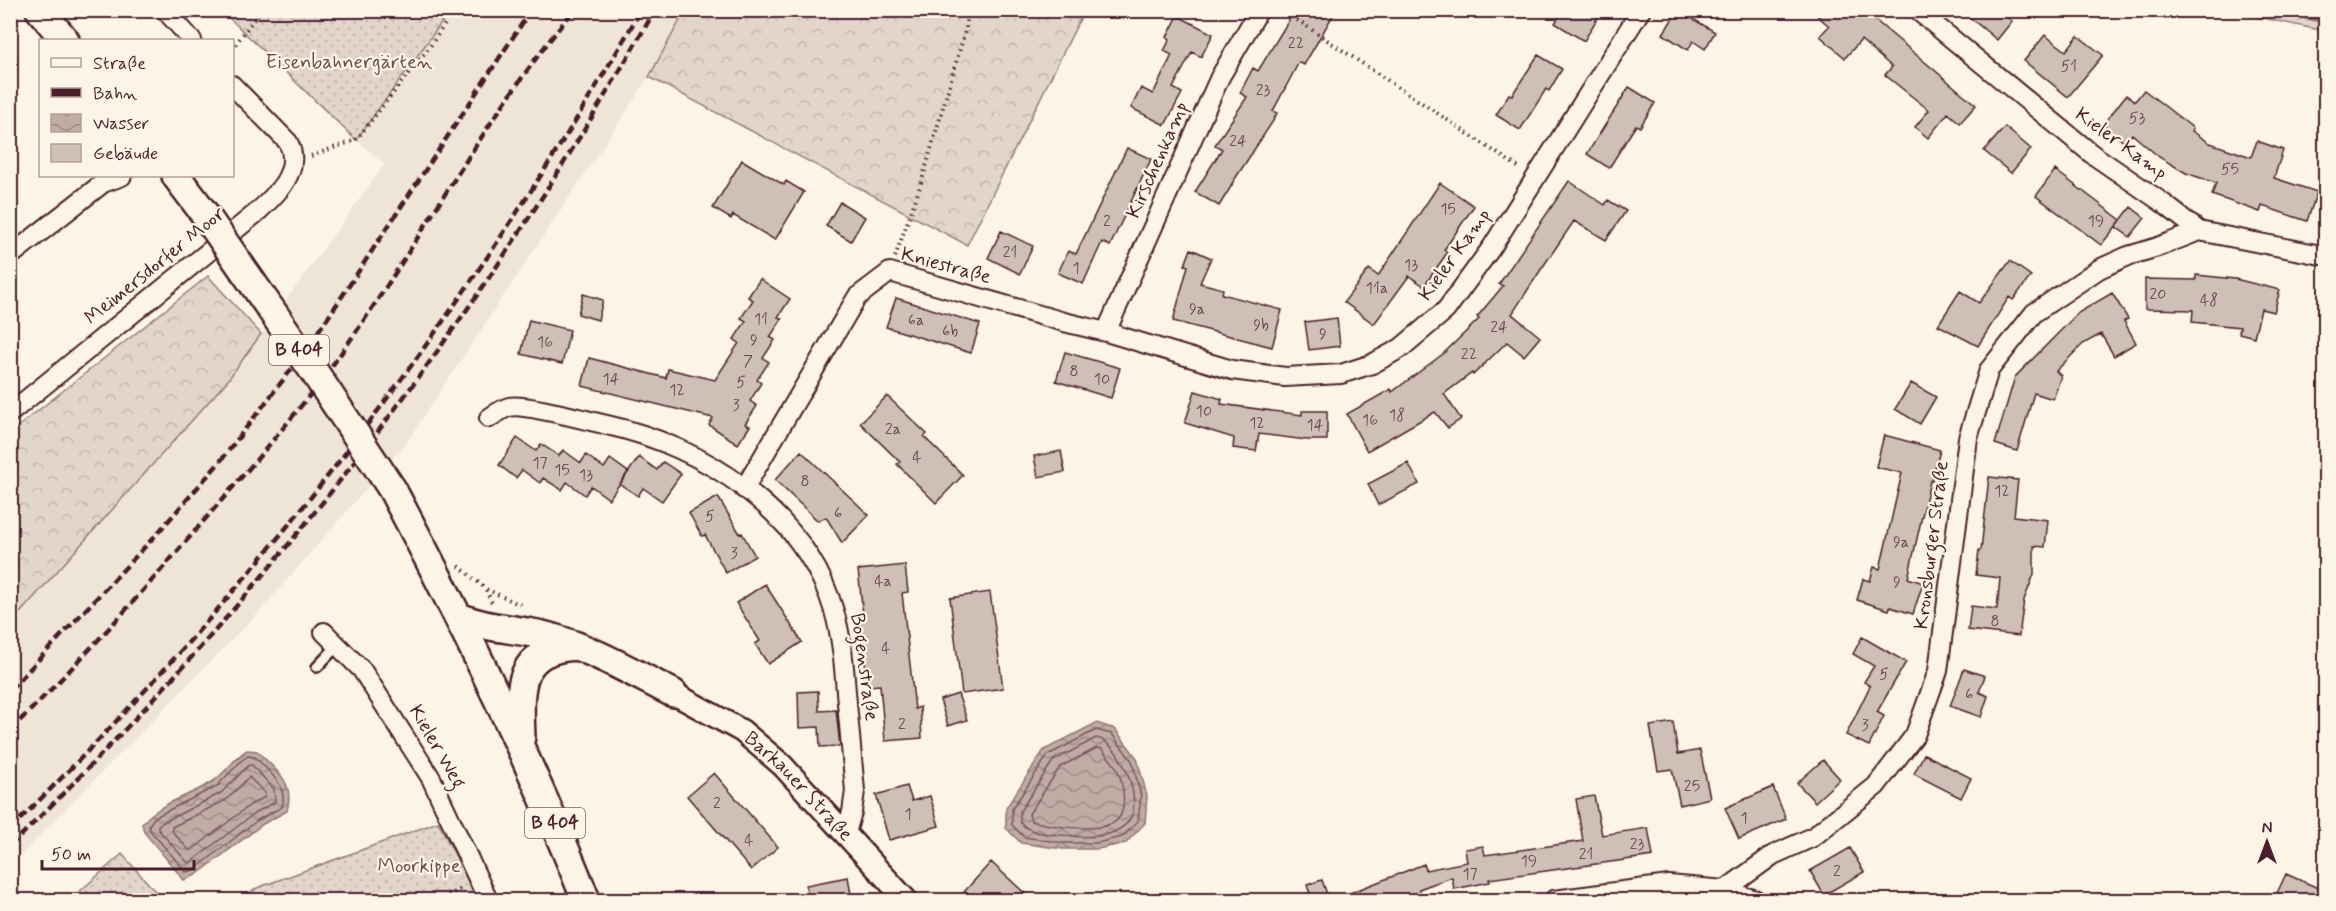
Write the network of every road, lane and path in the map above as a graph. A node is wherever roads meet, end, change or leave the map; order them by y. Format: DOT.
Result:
graph roads {
  1 [pos="40,10"];
  2 [pos="165,10"];
  3 [pos="261,10"];
  4 [pos="454,10"];
  5 [pos="968,10"];
  6 [pos="1259,10"];
  7 [pos="1282,10"];
  8 [pos="1641,10"];
  9 [pos="1917,10"];
  10 [pos="64,39"];
  11 [pos="191,39"];
  12 [pos="234,46"];
  13 [pos="234,87"];
  14 [pos="293,163"];
  15 [pos="177,177"];
  16 [pos="1534,178"];
  17 [pos="104,179"];
  18 [pos="2199,231"];
  19 [pos="10,256"];
  20 [pos="2325,256"];
  21 [pos="890,272"];
  22 [pos="1106,332"];
  23 [pos="10,413"];
  24 [pos="489,418"];
  25 [pos="744,489"];
  26 [pos="459,617"];
  27 [pos="324,632"];
  28 [pos="338,645"];
  29 [pos="579,646"];
  30 [pos="316,667"];
  31 [pos="673,693"];
  32 [pos="521,746"];
  33 [pos="846,833"];
  34 [pos="478,879"];
  35 [pos="1725,890"];
  36 [pos="437,900"];
  37 [pos="488,900"];
  38 [pos="586,900"];
  39 [pos="906,900"];
  40 [pos="1554,900"];
  41 [pos="1756,900"];
  1 -- 10 [label="main road"];
  2 -- 11 [label="street"];
  3 -- 12 [label="path"];
  4 -- 14 [label="path"];
  5 -- 21 [label="path"];
  6 -- 22 [label="street, Kirschenkamp"];
  7 -- 16 [label="path"];
  8 -- 16 [label="street, Kieler Kamp"];
  9 -- 18 [label="street, Kieler Kamp"];
  13 -- 14 [label="street"];
  14 -- 23 [label="street, Meimersdorfer Moor"];
  15 -- 26 [label="main road, B 404, bridge"];
  16 -- 22 [label="street, Kieler Kamp"];
  17 -- 19 [label="street"];
  18 -- 20 [label="street, Kieler Kamp"];
  18 -- 35 [label="street, Kronsburger Straße"];
  21 -- 22 [label="street, Kniestraße"];
  21 -- 25 [label="street, Kniestraße"];
  24 -- 25 [label="street, Bogenstraße"];
  25 -- 33 [label="street, Bogenstraße"];
  26 -- 29 [label="main road"];
  26 -- 32 [label="main road, B 404"];
  27 -- 28 [label="street, Kieler Weg"];
  28 -- 30 [label="lane"];
  28 -- 34 [label="street, Kieler Weg"];
  29 -- 31 [label="main road"];
  29 -- 32 [label="main road"];
  31 -- 33 [label="street, Barkauer Straße"];
  32 -- 38 [label="main road, B 404"];
  33 -- 39 [label="street, Barkauer Straße"];
  34 -- 36 [label="path"];
  34 -- 37 [label="street, Kieler Weg"];
  35 -- 40 [label="street"];
  35 -- 41 [label="street"];
}
